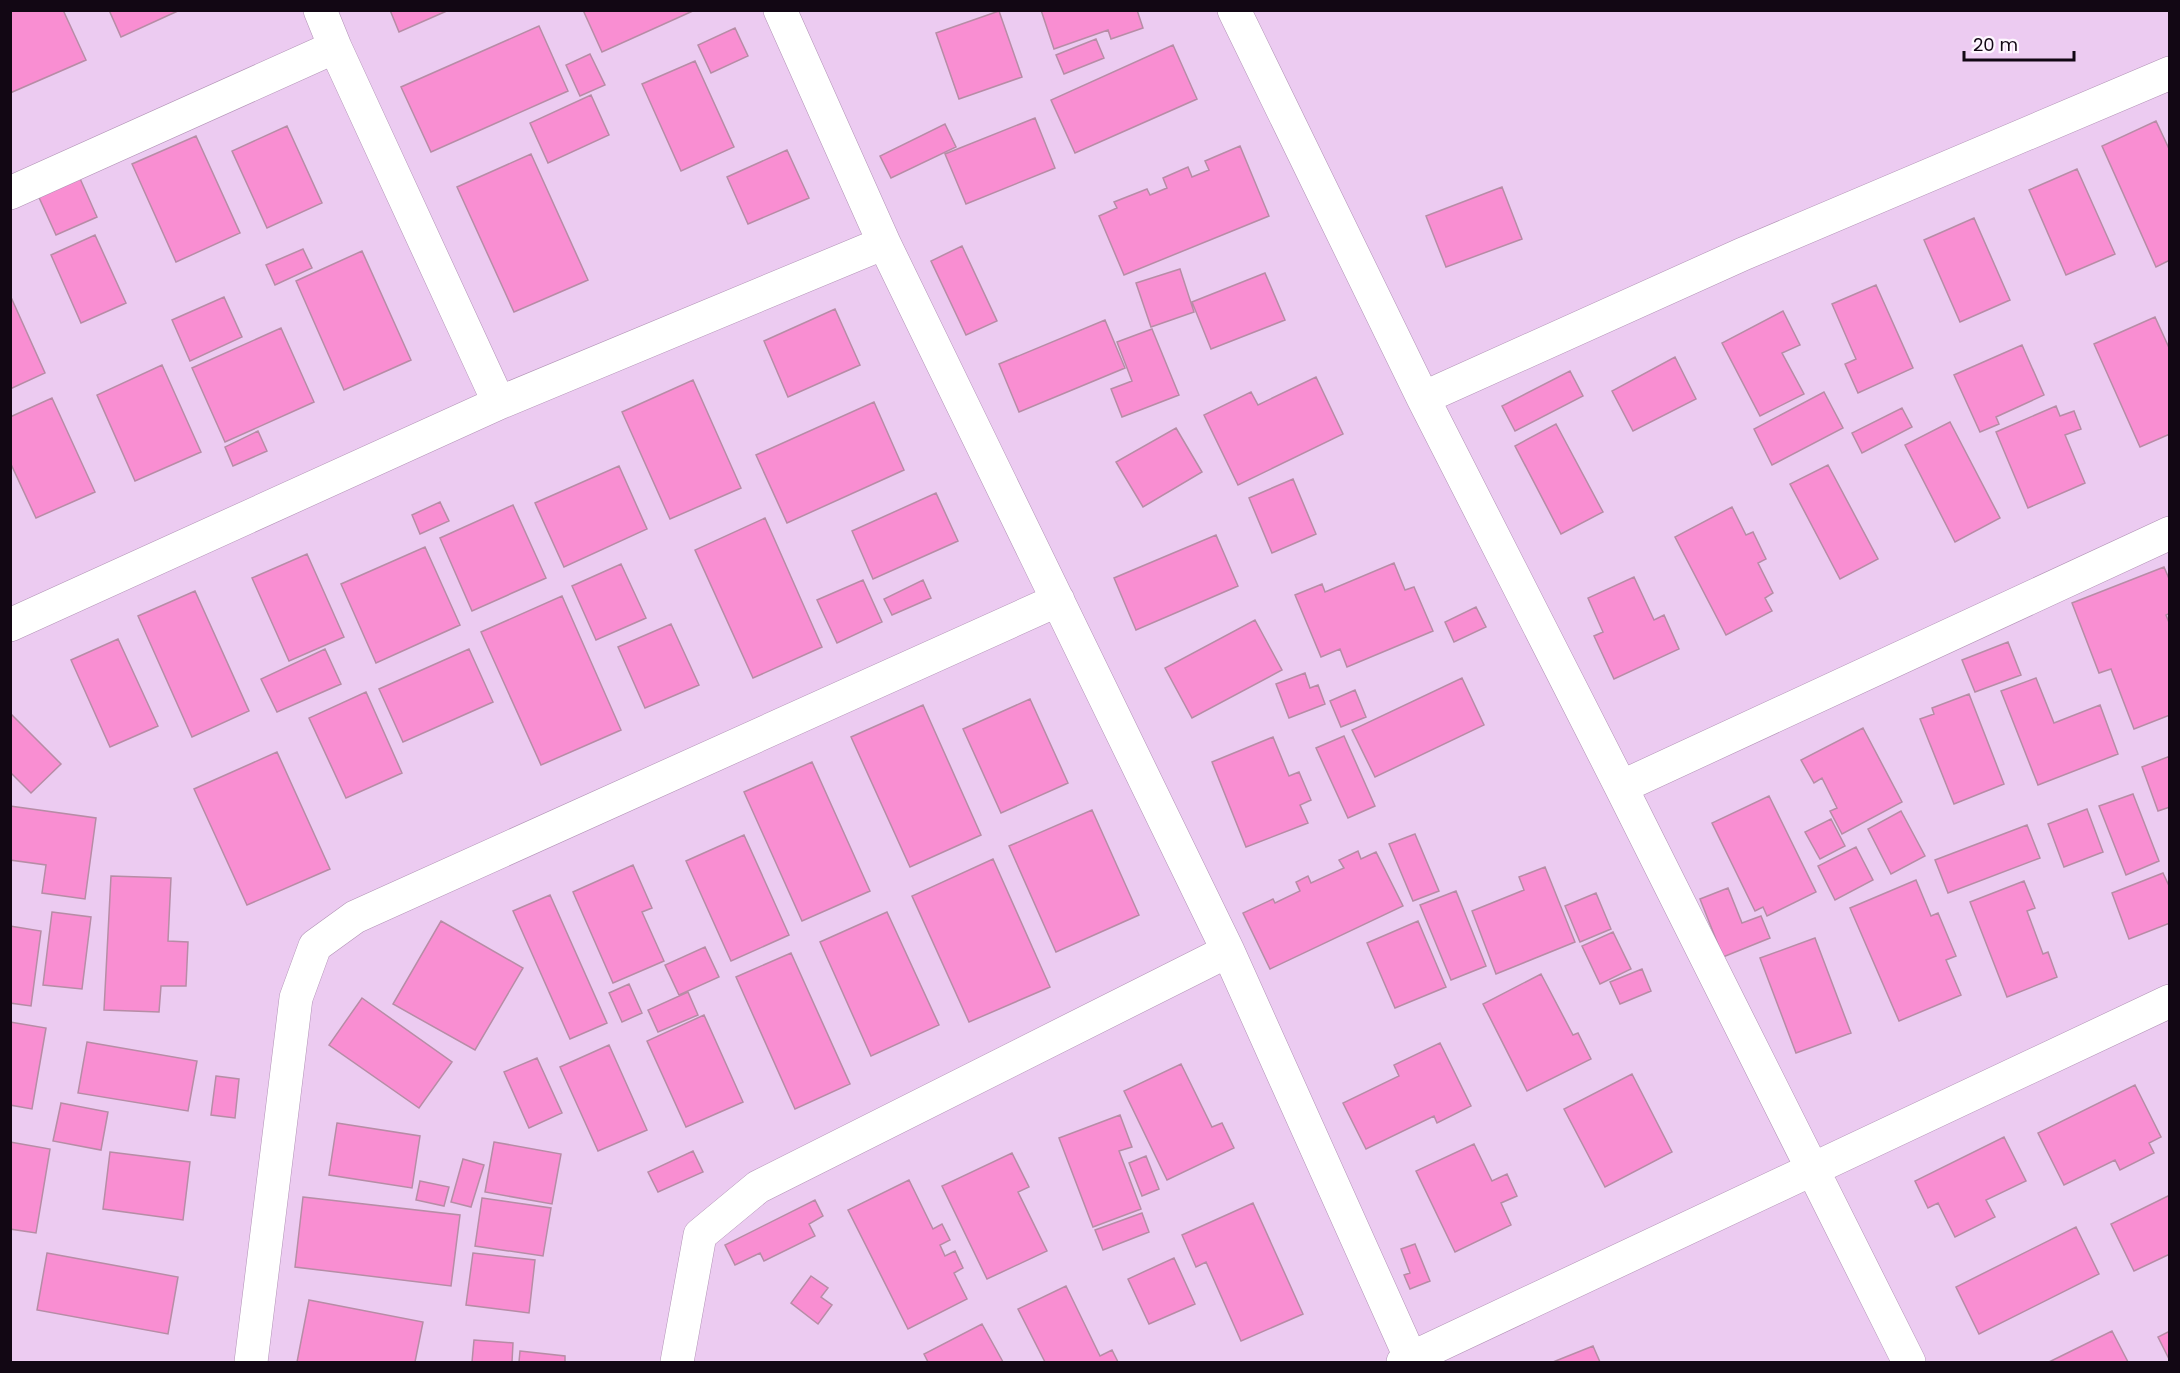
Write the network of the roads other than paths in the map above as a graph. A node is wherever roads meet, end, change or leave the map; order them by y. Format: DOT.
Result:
graph roads {
  1 [pos="320,10"];
  2 [pos="780,10"];
  3 [pos="1234,10"];
  4 [pos="335,47"];
  5 [pos="2169,73"];
  6 [pos="10,193"];
  7 [pos="884,243"];
  8 [pos="1423,398"];
  9 [pos="499,403"];
  10 [pos="2169,533"];
  11 [pos="1059,600"];
  12 [pos="10,625"];
  13 [pos="1621,787"];
  14 [pos="1228,951"];
  15 [pos="2169,1001"];
  16 [pos="1812,1169"];
  17 [pos="1407,1360"];
  18 [pos="251,1362"];
  19 [pos="677,1362"];
  20 [pos="1909,1362"];
  1 -- 4 [label="street"];
  2 -- 7 [label="street"];
  3 -- 8 [label="street"];
  4 -- 6 [label="street"];
  4 -- 9 [label="street"];
  5 -- 8 [label="street"];
  7 -- 9 [label="street"];
  7 -- 11 [label="street"];
  8 -- 13 [label="street"];
  9 -- 12 [label="street"];
  10 -- 13 [label="street"];
  11 -- 14 [label="street"];
  11 -- 18 [label="street"];
  13 -- 16 [label="street"];
  14 -- 17 [label="street"];
  14 -- 19 [label="street"];
  15 -- 16 [label="street"];
  16 -- 17 [label="street"];
  16 -- 20 [label="street"];
}
